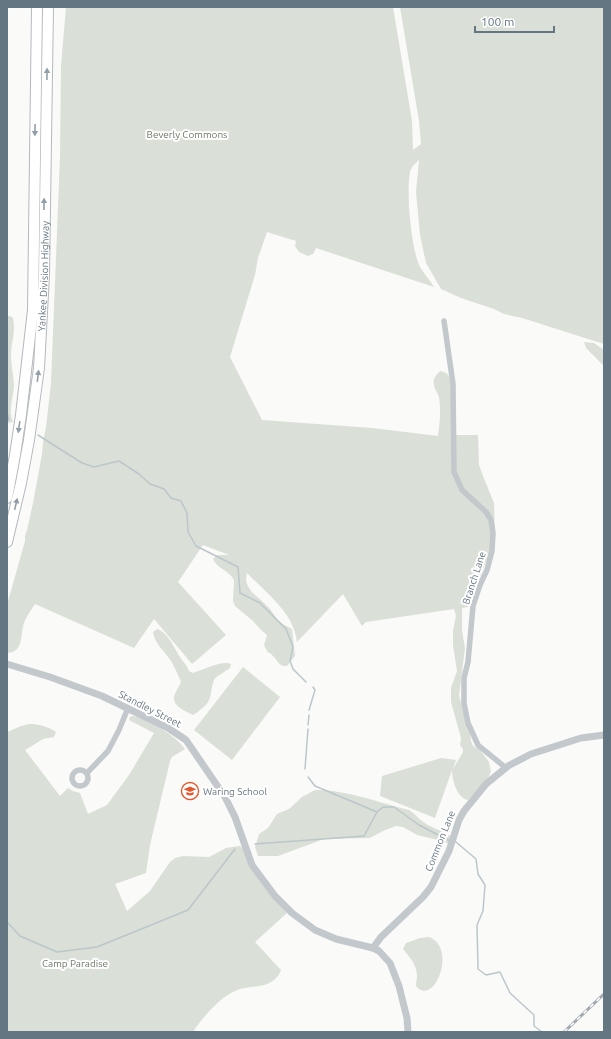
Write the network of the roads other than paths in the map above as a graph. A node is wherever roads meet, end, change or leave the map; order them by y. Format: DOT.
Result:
graph roads {
  1 [pos="37,7"];
  2 [pos="48,7"];
  3 [pos="444,321"];
  4 [pos="7,498"];
  5 [pos="7,542"];
  6 [pos="7,664"];
  7 [pos="128,708"];
  8 [pos="604,735"];
  9 [pos="506,768"];
  10 [pos="87,773"];
  11 [pos="373,948"];
  12 [pos="408,1032"];
  1 -- 4 [label="highway, Yankee Division Highway, one-way"];
  5 -- 2 [label="highway, Yankee Division Highway, one-way"];
  3 -- 9 [label="street, Branch Lane"];
  6 -- 7 [label="street, Standley Street"];
  7 -- 10 [label="street"];
  7 -- 11 [label="street, Standley Street"];
  8 -- 9 [label="street, Common Lane"];
  9 -- 11 [label="street, Common Lane"];
  11 -- 12 [label="street"];
}
